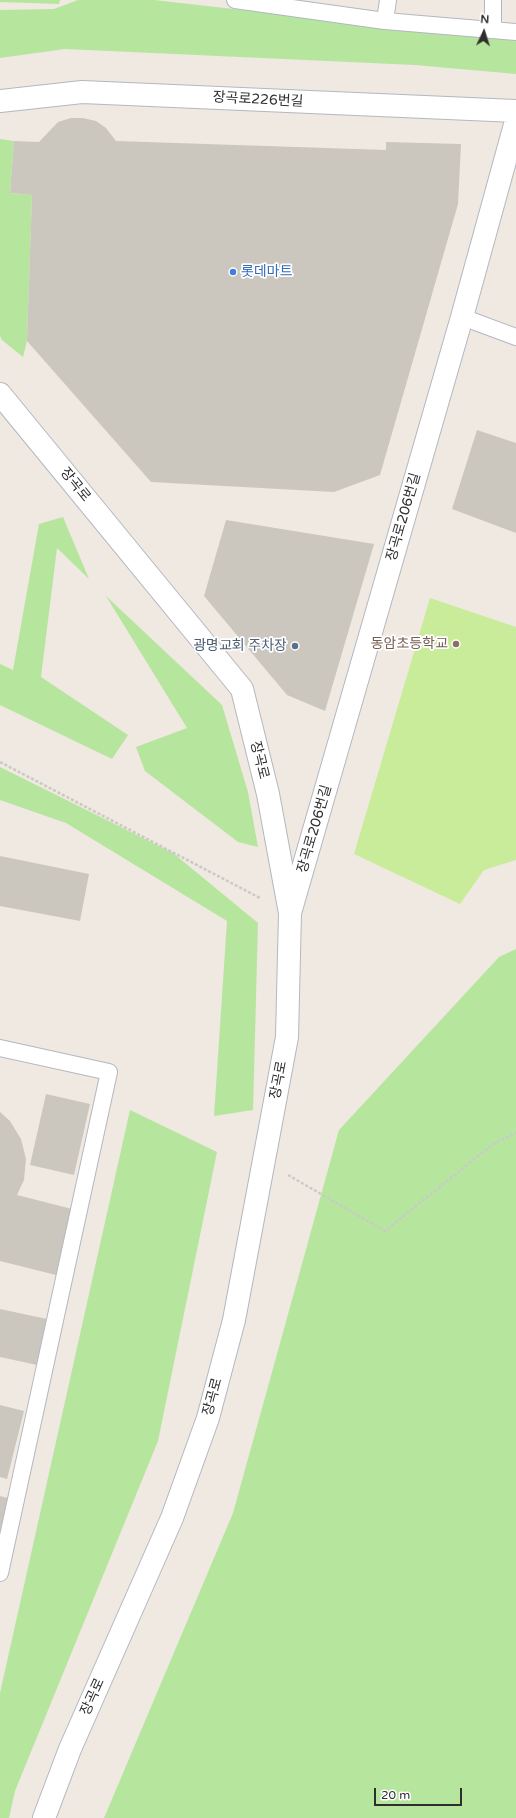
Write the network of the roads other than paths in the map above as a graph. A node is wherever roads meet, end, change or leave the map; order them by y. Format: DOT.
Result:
graph roads {
  1 [pos="235,0"];
  2 [pos="388,0"];
  3 [pos="494,0"];
  4 [pos="385,20"];
  5 [pos="492,30"];
  6 [pos="516,32"];
  7 [pos="0,100"];
  8 [pos="516,111"];
  9 [pos="516,120"];
  10 [pos="462,317"];
  11 [pos="516,337"];
  12 [pos="0,394"];
  13 [pos="290,914"];
  14 [pos="0,1048"];
  15 [pos="0,1573"];
  16 [pos="44,1818"];
  1 -- 4 [label="lane"];
  2 -- 4 [label="lane"];
  3 -- 5 [label="lane"];
  4 -- 5 [label="lane"];
  5 -- 6 [label="lane"];
  7 -- 8 [label="street, 장곡로226번길"];
  9 -- 10 [label="street, 장곡로206번길"];
  10 -- 11 [label="lane"];
  10 -- 13 [label="street, 장곡로206번길"];
  12 -- 13 [label="street, 장곡로"];
  13 -- 16 [label="street, 장곡로"];
  14 -- 15 [label="lane"];
}
